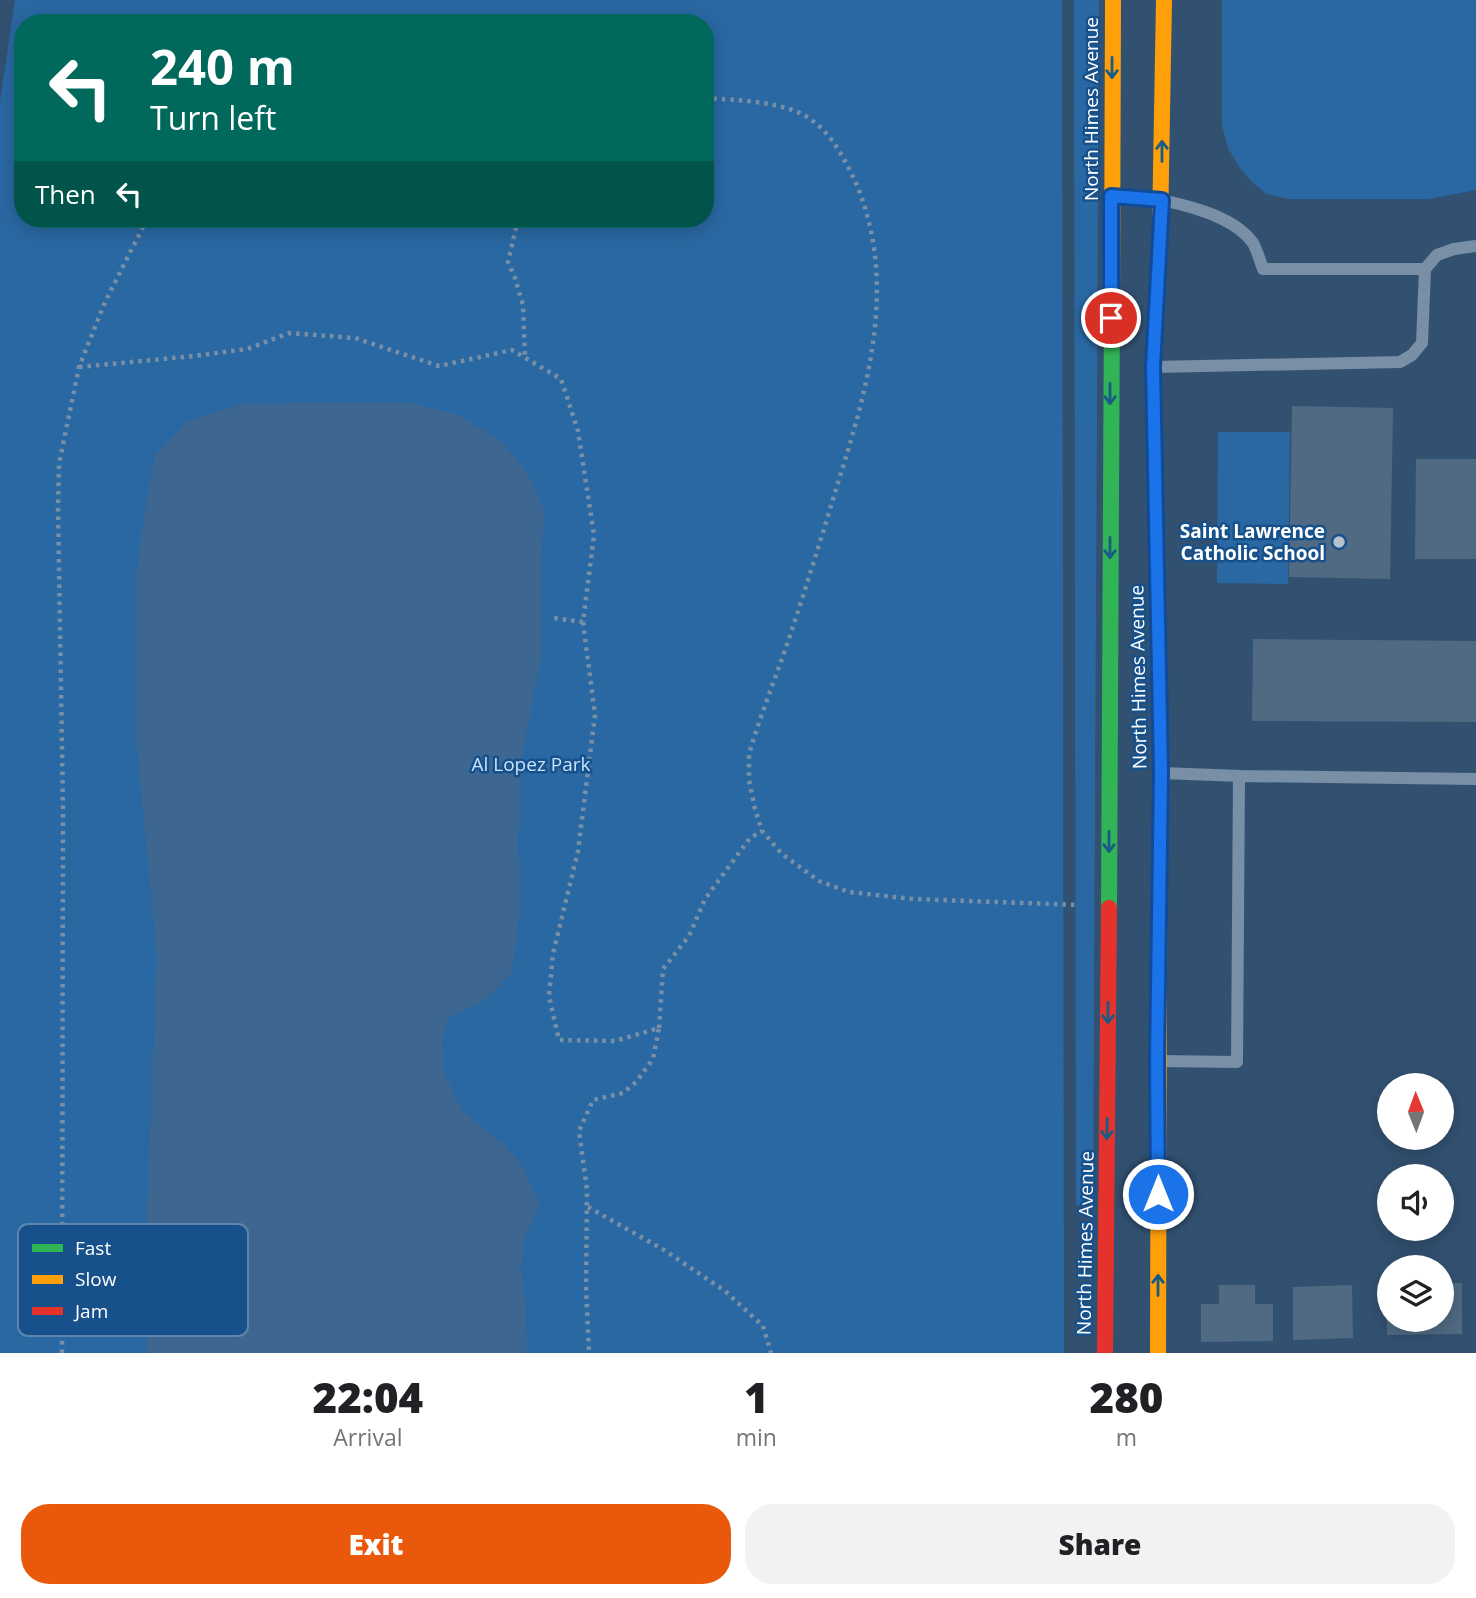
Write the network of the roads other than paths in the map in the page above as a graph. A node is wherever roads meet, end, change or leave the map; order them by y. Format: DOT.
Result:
graph roads {
  1 [pos="1113,0"];
  2 [pos="1164,0"];
  3 [pos="1156,200"];
  4 [pos="1476,246"];
  5 [pos="1425,269"];
  6 [pos="1142,367"];
  7 [pos="1110,368"];
  8 [pos="1154,773"];
  9 [pos="1239,776"];
  10 [pos="1476,779"];
  11 [pos="1151,1061"];
  12 [pos="1105,1353"];
  13 [pos="1158,1353"];
  1 -- 7 [label="street, North Himes Avenue, one-way"];
  3 -- 2 [label="street, North Himes Avenue, one-way"];
  3 -- 5 [label="lane"];
  3 -- 6 [label="street, North Himes Avenue"];
  4 -- 5 [label="lane"];
  5 -- 6 [label="lane"];
  6 -- 7 [label="street"];
  6 -- 8 [label="street, North Himes Avenue"];
  7 -- 12 [label="street, North Himes Avenue, one-way"];
  8 -- 9 [label="lane"];
  8 -- 11 [label="street, North Himes Avenue"];
  9 -- 10 [label="lane"];
  9 -- 11 [label="lane"];
  13 -- 11 [label="street, North Himes Avenue, one-way"];
}
